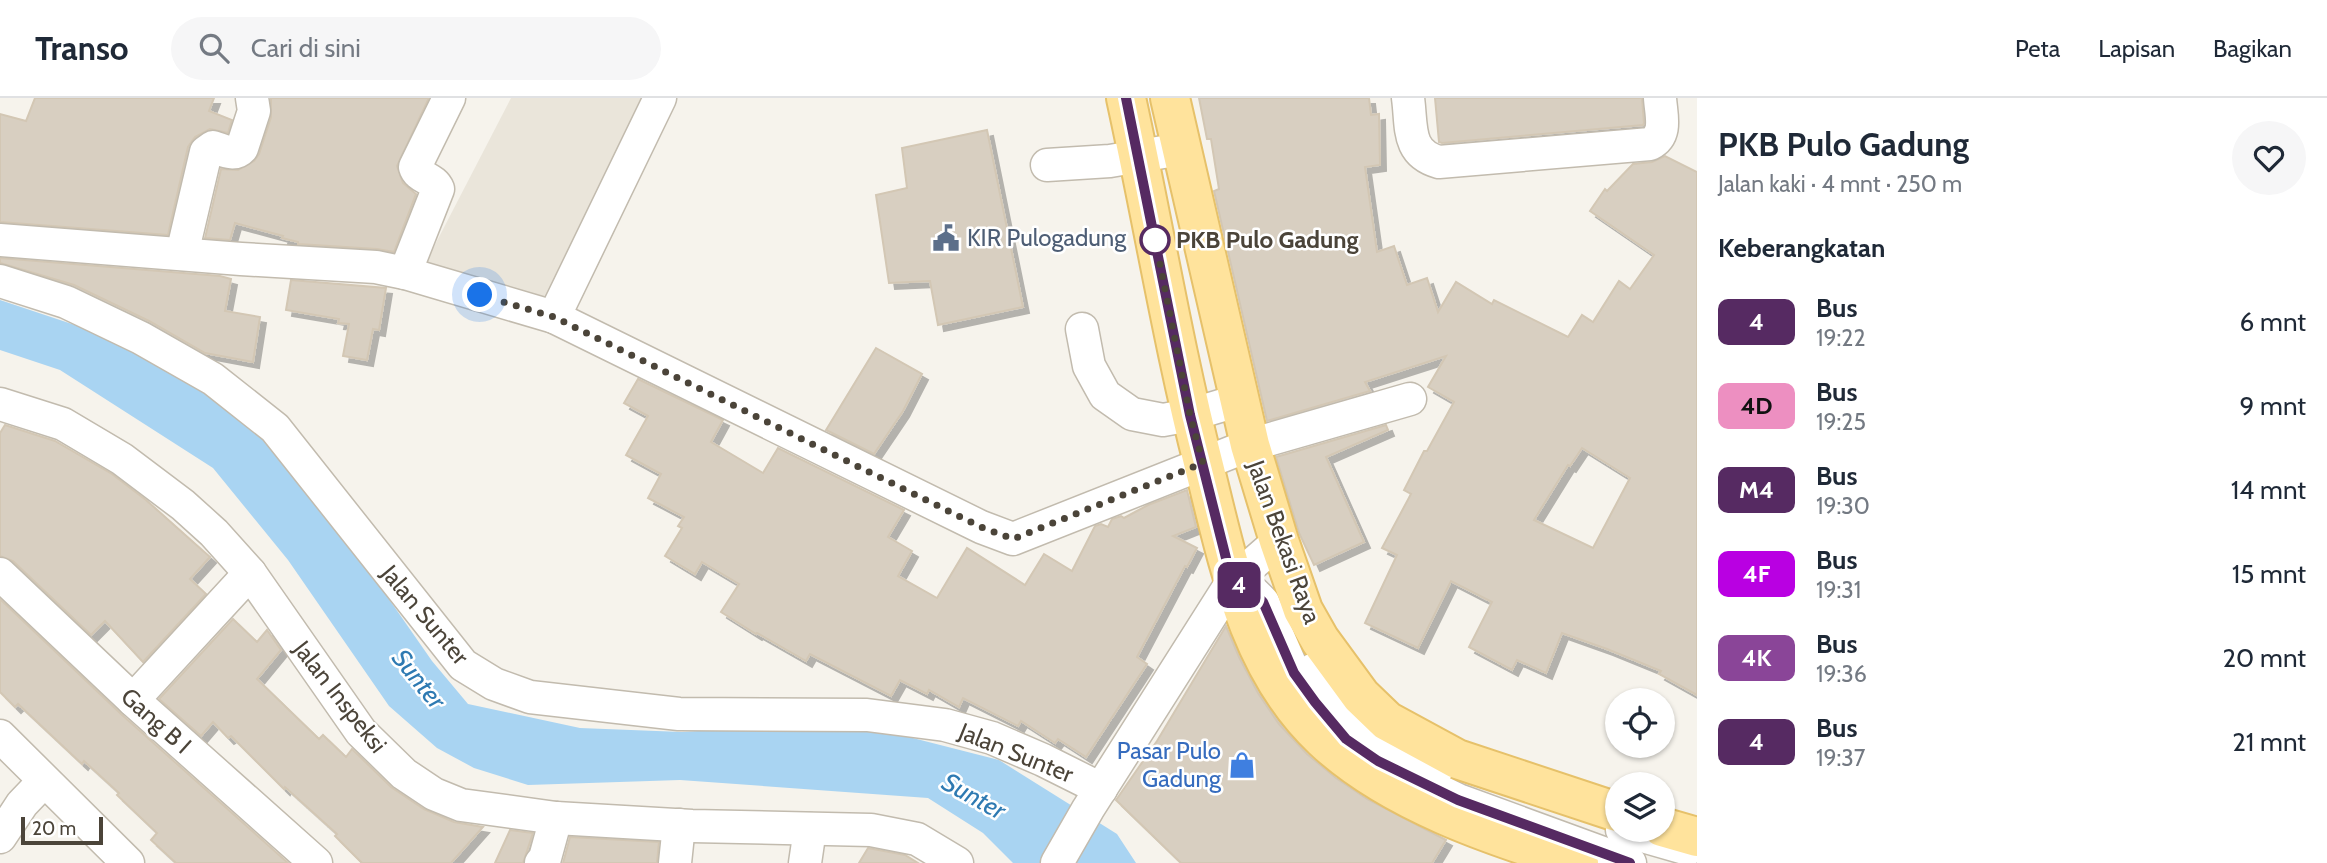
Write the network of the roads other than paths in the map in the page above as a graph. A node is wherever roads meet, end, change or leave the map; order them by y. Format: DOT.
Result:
graph roads {
  1 [pos="252,98"];
  2 [pos="449,98"];
  3 [pos="660,98"];
  4 [pos="1126,98"];
  5 [pos="1170,98"];
  6 [pos="1408,98"];
  7 [pos="1660,98"];
  8 [pos="1181,149"];
  9 [pos="1139,156"];
  10 [pos="1047,165"];
  11 [pos="0,240"];
  12 [pos="182,254"];
  13 [pos="405,273"];
  14 [pos="0,281"];
  15 [pos="554,317"];
  16 [pos="1082,329"];
  17 [pos="1410,399"];
  18 [pos="1240,400"];
  19 [pos="0,404"];
  20 [pos="1190,415"];
  21 [pos="1250,445"];
  22 [pos="1203,463"];
  23 [pos="1279,541"];
  24 [pos="250,572"];
  25 [pos="0,574"];
  26 [pos="1232,582"];
  27 [pos="133,701"];
  28 [pos="0,736"];
  29 [pos="44,781"];
  30 [pos="1094,799"];
  31 [pos="1605,808"];
  32 [pos="556,818"];
  33 [pos="1605,824"];
  34 [pos="679,825"];
  35 [pos="810,829"];
  36 [pos="1675,831"];
  37 [pos="0,836"];
  38 [pos="1697,838"];
  39 [pos="1663,842"];
  40 [pos="1697,852"];
  41 [pos="954,862"];
  42 [pos="128,863"];
  43 [pos="316,863"];
  44 [pos="541,863"];
  45 [pos="675,863"];
  46 [pos="805,863"];
  47 [pos="1057,863"];
  48 [pos="1579,863"];
  49 [pos="1630,863"];
  1 -- 12 [label="street"];
  2 -- 13 [label="street"];
  3 -- 15 [label="street"];
  4 -- 9 [label="main road, Jalan Bekasi Raya"];
  5 -- 8 [label="main road, Jalan Bekasi Raya"];
  6 -- 7 [label="street"];
  8 -- 9 [label="street"];
  8 -- 18 [label="main road, Jalan Bekasi Raya"];
  9 -- 10 [label="street"];
  9 -- 20 [label="main road, Jalan Bekasi Raya"];
  11 -- 12 [label="street"];
  12 -- 13 [label="street"];
  13 -- 15 [label="street"];
  14 -- 30 [label="street, Jalan Sunter"];
  15 -- 22 [label="street"];
  16 -- 20 [label="street"];
  17 -- 21 [label="street"];
  18 -- 20 [label="street"];
  18 -- 21 [label="main road, Jalan Bekasi Raya"];
  19 -- 24 [label="street, Jalan Inspeksi"];
  20 -- 22 [label="main road, Jalan Bekasi Raya"];
  21 -- 22 [label="street"];
  21 -- 23 [label="main road, Jalan Bekasi Raya"];
  22 -- 26 [label="main road, Jalan Bekasi Raya"];
  23 -- 26 [label="street"];
  23 -- 31 [label="main road, Jalan Bekasi Raya"];
  23 -- 33 [label="street"];
  24 -- 27 [label="street"];
  24 -- 32 [label="street, Jalan Inspeksi"];
  25 -- 27 [label="street, Gang B I"];
  26 -- 30 [label="street"];
  26 -- 48 [label="main road, Jalan Bekasi Raya"];
  26 -- 49 [label="street"];
  27 -- 43 [label="street, Gang B I"];
  28 -- 29 [label="street"];
  29 -- 37 [label="street"];
  29 -- 42 [label="street"];
  30 -- 47 [label="street"];
  32 -- 34 [label="street, Jalan Inspeksi"];
  32 -- 44 [label="street"];
  34 -- 35 [label="street, Jalan Inspeksi"];
  34 -- 45 [label="street"];
  35 -- 41 [label="street, Jalan Inspeksi"];
  35 -- 46 [label="street"];
  36 -- 38 [label="main road"];
  39 -- 40 [label="street"];
}
